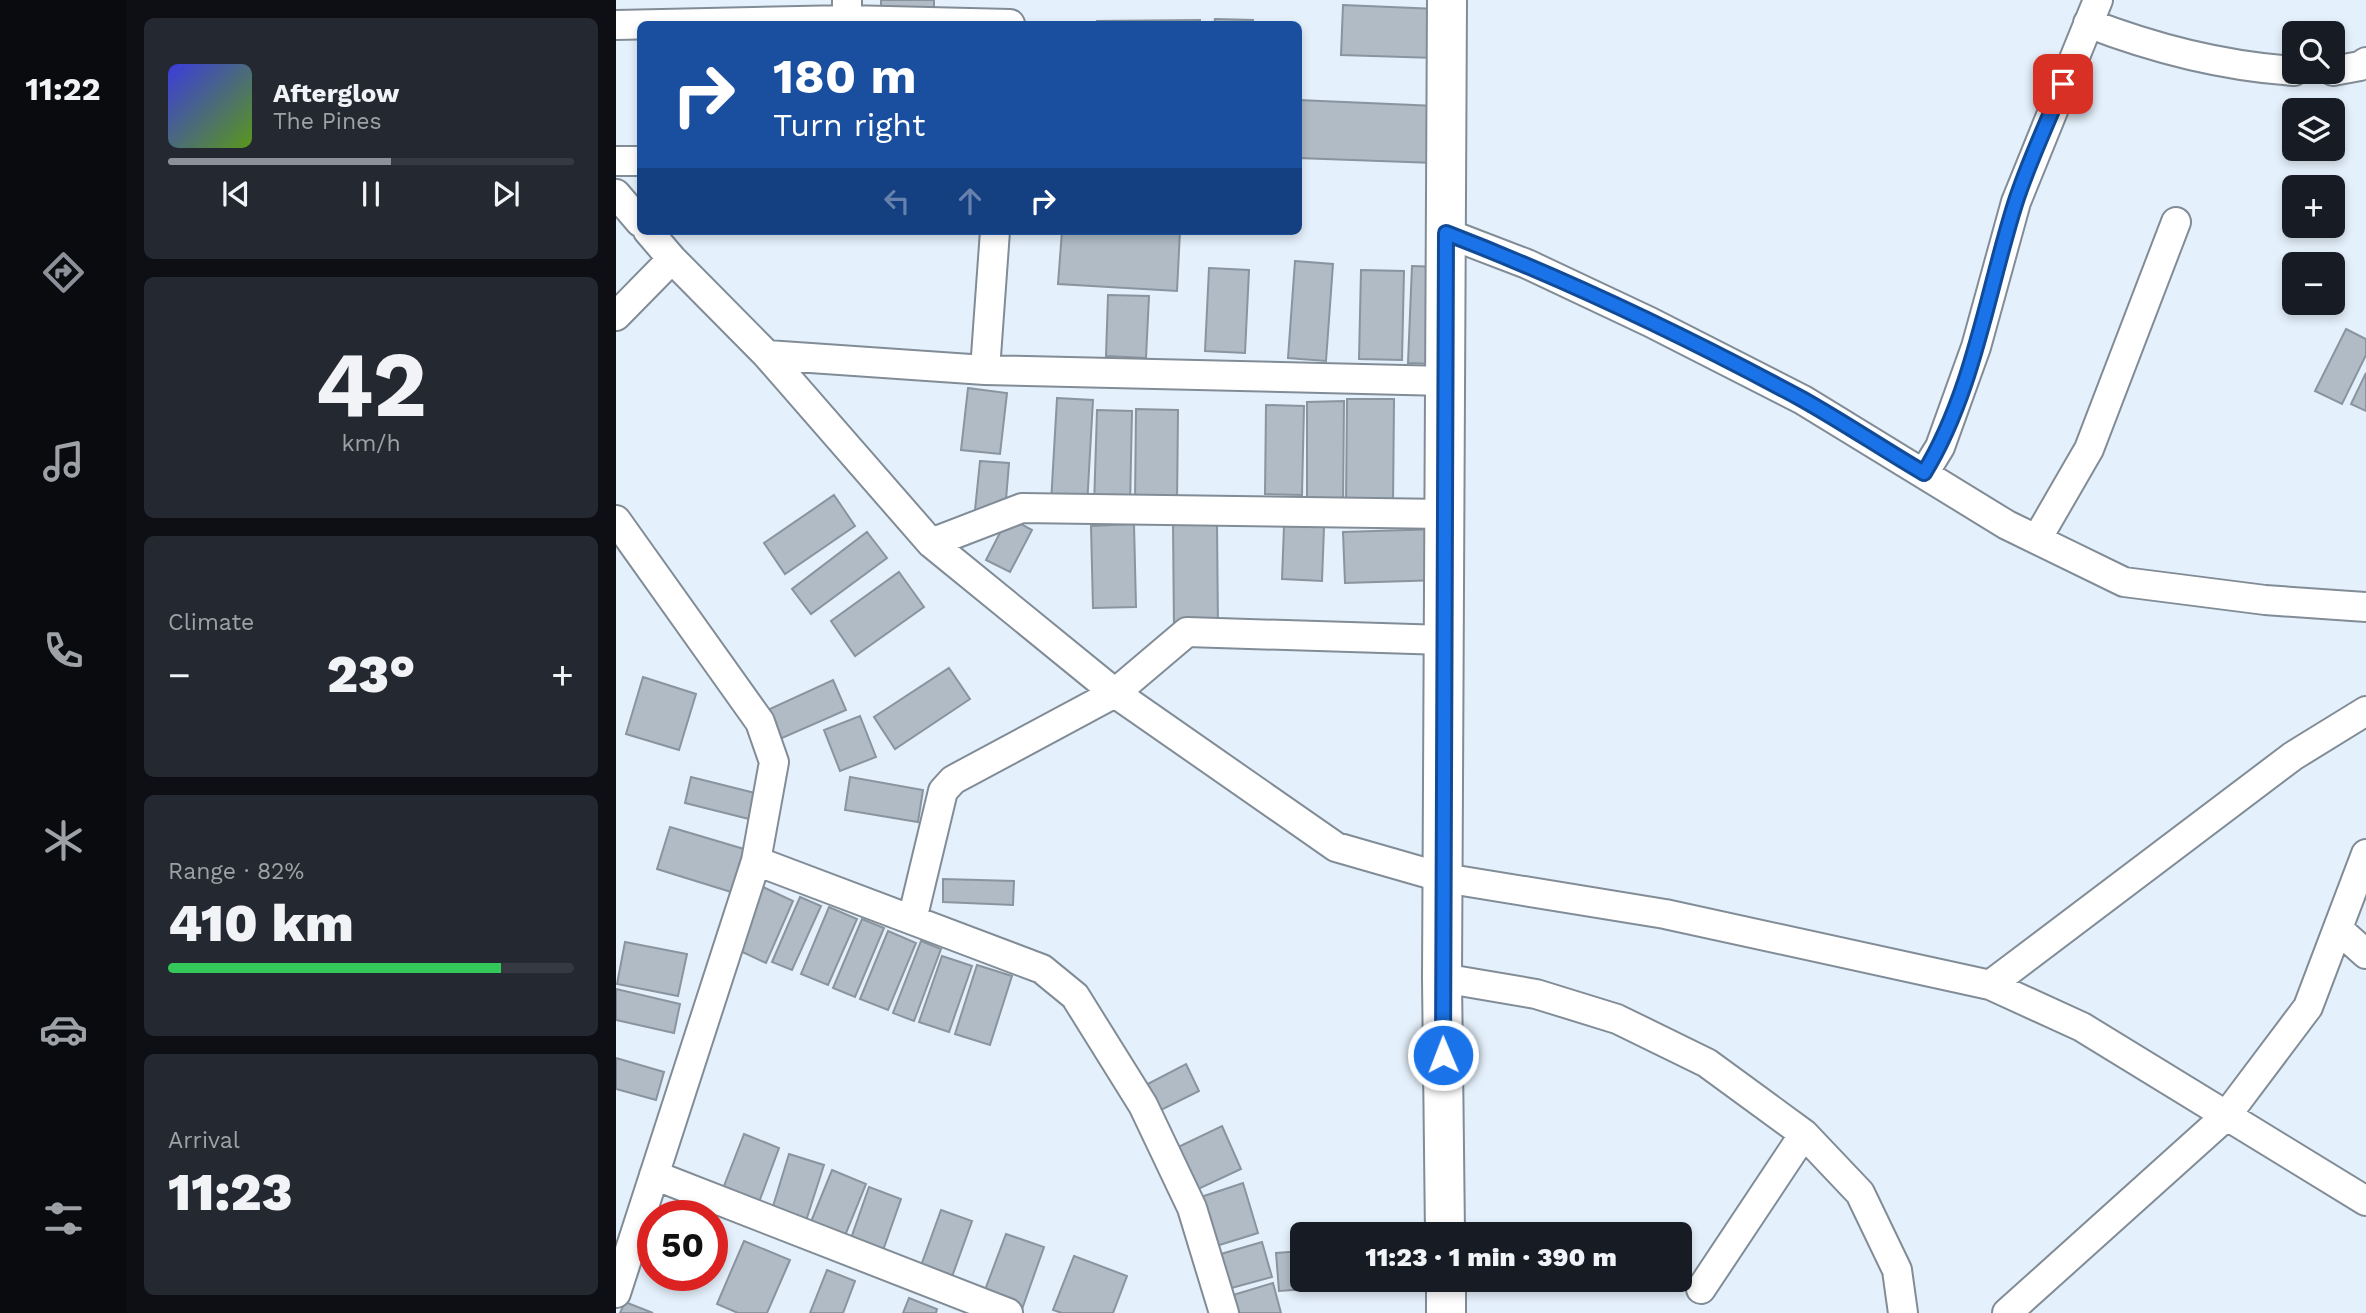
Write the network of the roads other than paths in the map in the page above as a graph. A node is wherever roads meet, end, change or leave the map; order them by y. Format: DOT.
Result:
graph roads {
  1 [pos="1012,0"];
  2 [pos="1447,0"];
  3 [pos="847,10"];
  4 [pos="2093,12"];
  5 [pos="666,21"];
  6 [pos="975,21"];
  7 [pos="1010,21"];
  8 [pos="637,23"];
  9 [pos="616,24"];
  10 [pos="2366,62"];
  11 [pos="2345,69"];
  12 [pos="2282,70"];
  13 [pos="616,161"];
  14 [pos="637,161"];
  15 [pos="616,194"];
  16 [pos="637,218"];
  17 [pos="2176,222"];
  18 [pos="1446,233"];
  19 [pos="651,235"];
  20 [pos="995,235"];
  21 [pos="672,259"];
  22 [pos="616,316"];
  23 [pos="767,355"];
  24 [pos="985,370"];
  25 [pos="1446,382"];
  26 [pos="1924,473"];
  27 [pos="1446,514"];
  28 [pos="616,520"];
  29 [pos="2037,539"];
  30 [pos="931,543"];
  31 [pos="2366,607"];
  32 [pos="1445,640"];
  33 [pos="1115,693"];
  34 [pos="2366,711"];
  35 [pos="2366,854"];
  36 [pos="756,861"];
  37 [pos="1444,878"];
  38 [pos="912,920"];
  39 [pos="2338,929"];
  40 [pos="2366,954"];
  41 [pos="1442,978"];
  42 [pos="1990,985"];
  43 [pos="2226,1116"];
  44 [pos="1804,1134"];
  45 [pos="654,1175"];
  46 [pos="2366,1201"];
  47 [pos="1445,1222"];
  48 [pos="1701,1289"];
  49 [pos="1446,1292"];
  50 [pos="616,1293"];
  51 [pos="1008,1313"];
  52 [pos="1224,1313"];
  53 [pos="1446,1313"];
  54 [pos="1903,1313"];
  55 [pos="2007,1313"];
  1 -- 7 [label="street"];
  2 -- 18 [label="main road"];
  3 -- 5 [label="street"];
  3 -- 6 [label="street"];
  4 -- 12 [label="street"];
  4 -- 26 [label="street"];
  8 -- 9 [label="street"];
  10 -- 11 [label="street"];
  13 -- 14 [label="street"];
  15 -- 16 [label="street"];
  17 -- 29 [label="street"];
  18 -- 25 [label="main road"];
  18 -- 26 [label="street"];
  19 -- 21 [label="street"];
  20 -- 24 [label="street"];
  21 -- 22 [label="street"];
  21 -- 23 [label="street"];
  23 -- 24 [label="street"];
  23 -- 30 [label="street"];
  24 -- 25 [label="street"];
  25 -- 27 [label="main road"];
  26 -- 29 [label="street"];
  27 -- 30 [label="street"];
  27 -- 32 [label="main road"];
  28 -- 36 [label="street"];
  29 -- 31 [label="street"];
  30 -- 33 [label="street"];
  32 -- 33 [label="street"];
  32 -- 37 [label="main road"];
  33 -- 37 [label="street"];
  33 -- 38 [label="street"];
  34 -- 42 [label="street"];
  35 -- 39 [label="street"];
  36 -- 38 [label="street"];
  36 -- 45 [label="street"];
  37 -- 41 [label="main road"];
  37 -- 42 [label="street"];
  38 -- 52 [label="street"];
  39 -- 40 [label="street"];
  39 -- 43 [label="street"];
  41 -- 44 [label="street"];
  41 -- 47 [label="main road"];
  42 -- 43 [label="street"];
  43 -- 46 [label="street"];
  43 -- 55 [label="street"];
  44 -- 48 [label="street"];
  44 -- 54 [label="street"];
  45 -- 50 [label="street"];
  45 -- 51 [label="street"];
  49 -- 53 [label="main road"];
}
